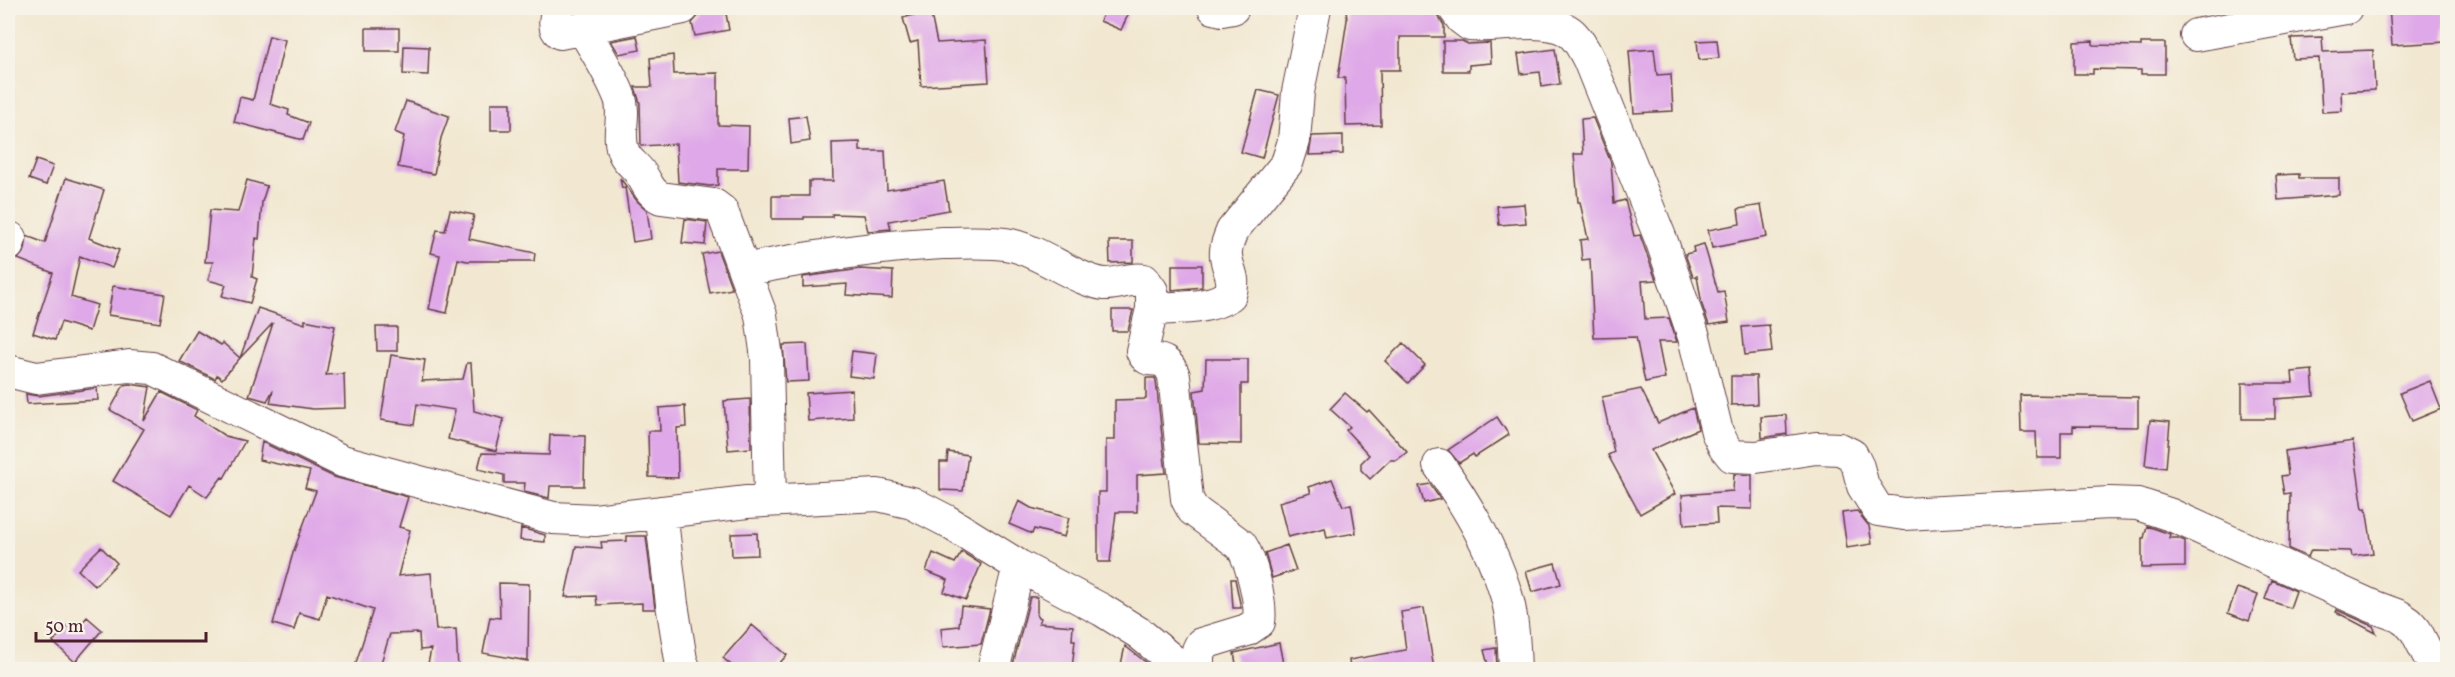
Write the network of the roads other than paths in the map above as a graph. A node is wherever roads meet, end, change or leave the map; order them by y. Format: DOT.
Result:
graph roads {
  1 [pos="558,8"];
  2 [pos="683,8"];
  3 [pos="1214,8"];
  4 [pos="1233,8"];
  5 [pos="1315,8"];
  6 [pos="1454,8"];
  7 [pos="2346,8"];
  8 [pos="1562,17"];
  9 [pos="583,29"];
  10 [pos="2196,35"];
  11 [pos="744,270"];
  12 [pos="1152,309"];
  13 [pos="8,371"];
  14 [pos="1438,465"];
  15 [pos="770,500"];
  16 [pos="661,512"];
  17 [pos="1020,566"];
  18 [pos="685,669"];
  19 [pos="993,669"];
  20 [pos="1184,669"];
  21 [pos="1198,669"];
  22 [pos="1515,669"];
  23 [pos="2436,669"];
  1 -- 9 [label="street"];
  2 -- 9 [label="street"];
  3 -- 4 [label="street"];
  5 -- 12 [label="street"];
  6 -- 8 [label="street"];
  7 -- 10 [label="street"];
  8 -- 23 [label="street"];
  9 -- 11 [label="street"];
  11 -- 12 [label="street"];
  11 -- 15 [label="street"];
  12 -- 21 [label="street"];
  13 -- 16 [label="street"];
  14 -- 22 [label="street"];
  15 -- 16 [label="street"];
  15 -- 17 [label="street"];
  16 -- 18 [label="street"];
  17 -- 19 [label="street"];
  17 -- 20 [label="street"];
}
